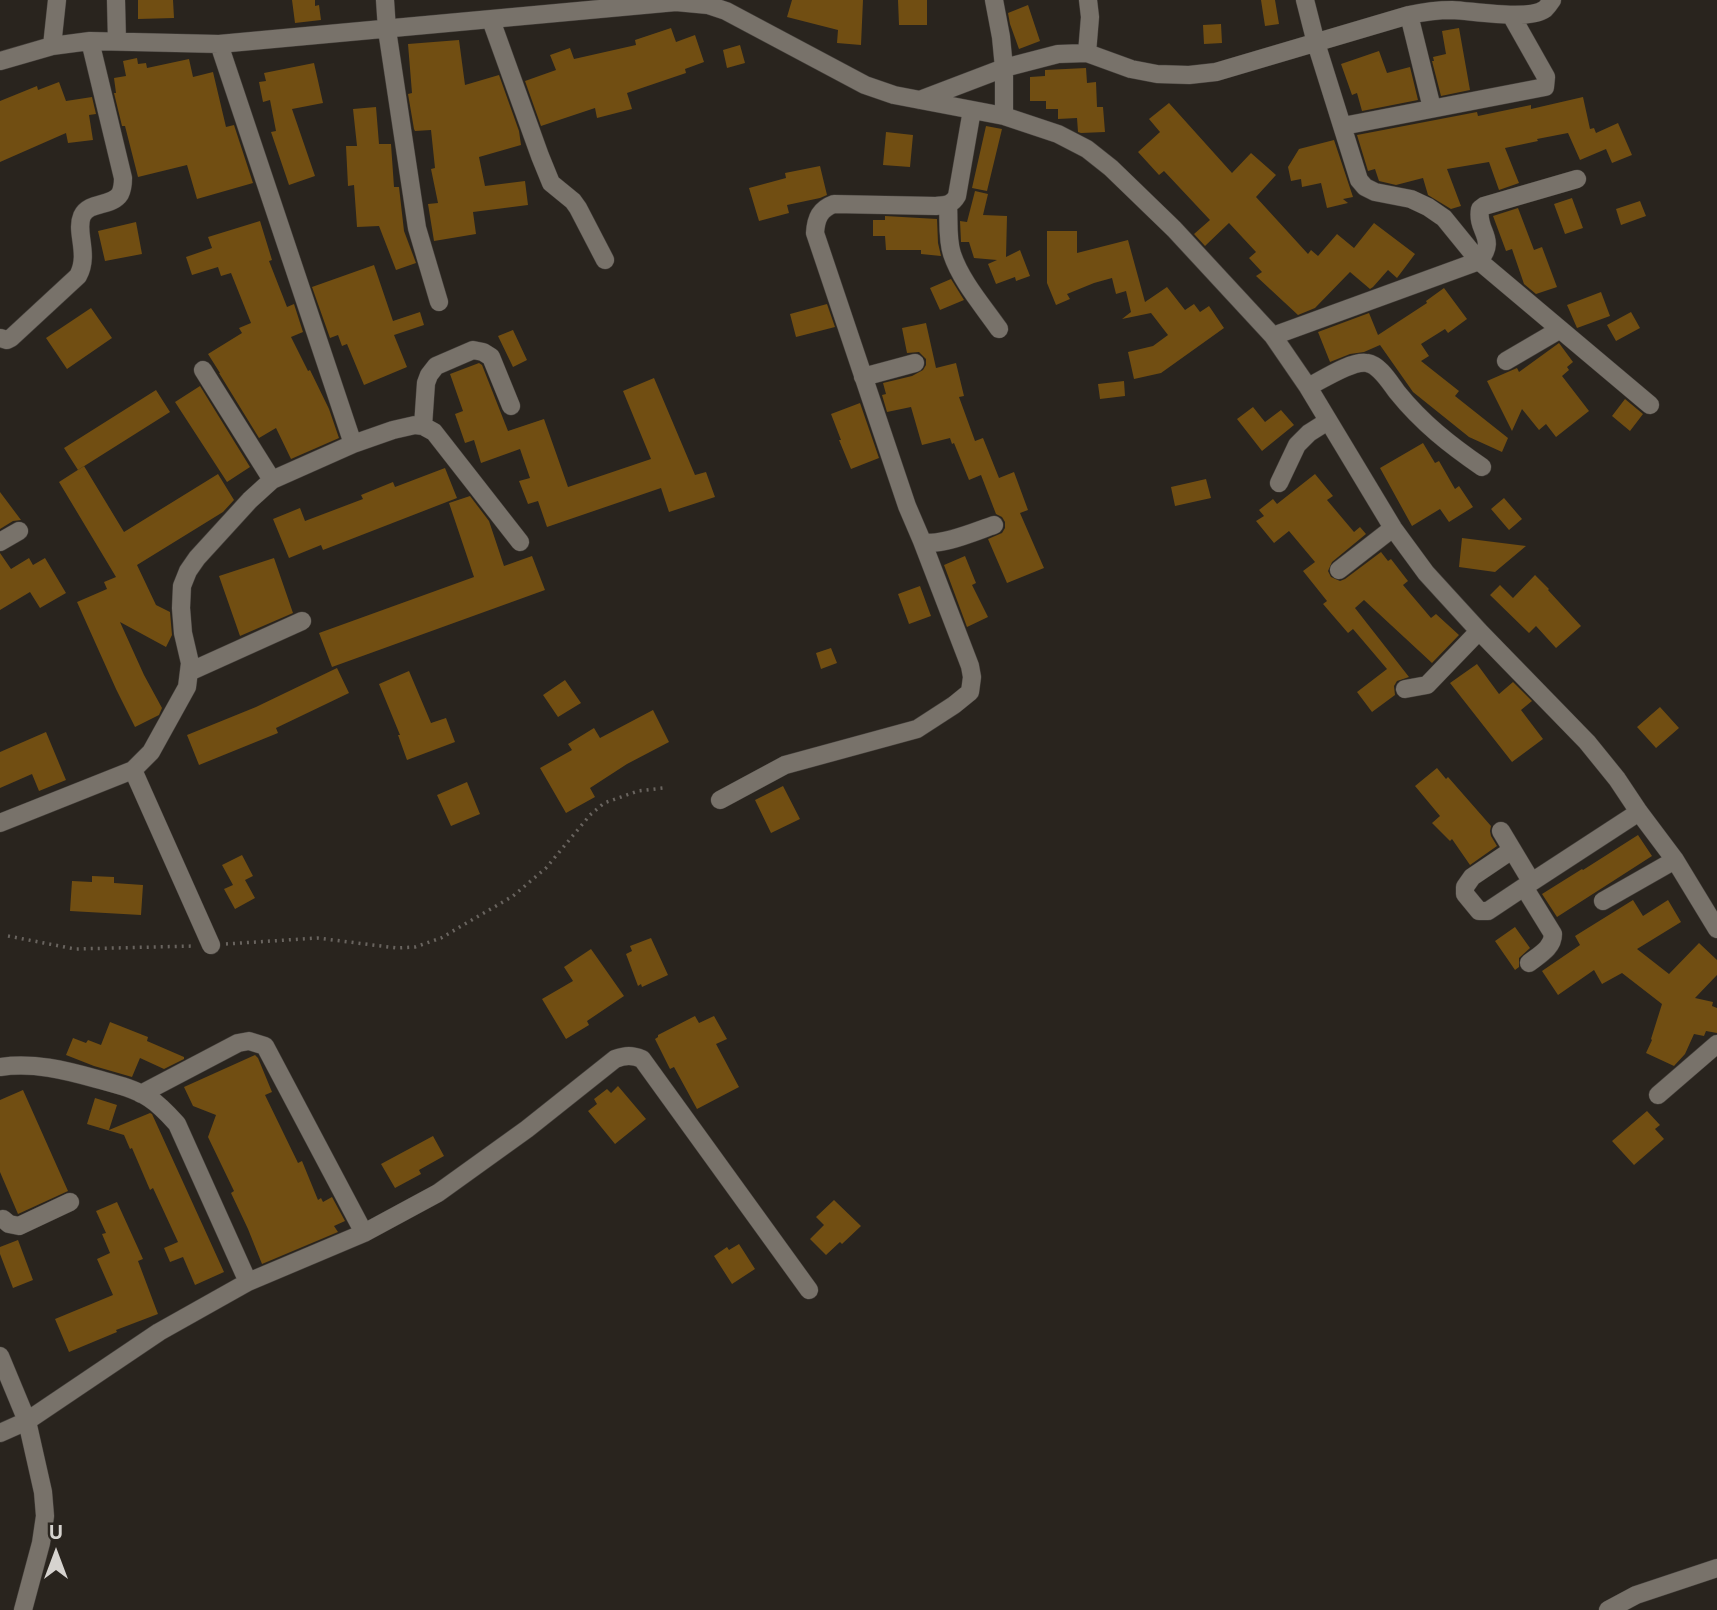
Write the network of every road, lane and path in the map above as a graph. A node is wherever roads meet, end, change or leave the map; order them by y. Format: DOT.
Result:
graph roads {
  1 [pos="57,0"];
  2 [pos="116,0"];
  3 [pos="384,0"];
  4 [pos="994,0"];
  5 [pos="1088,0"];
  6 [pos="1305,0"];
  7 [pos="1552,0"];
  8 [pos="677,1"];
  9 [pos="1409,15"];
  10 [pos="1511,15"];
  11 [pos="491,19"];
  12 [pos="387,30"];
  13 [pos="90,41"];
  14 [pos="117,41"];
  15 [pos="1316,43"];
  16 [pos="219,44"];
  17 [pos="52,46"];
  18 [pos="1087,53"];
  19 [pos="0,61"];
  20 [pos="1004,68"];
  21 [pos="920,100"];
  22 [pos="1432,108"];
  23 [pos="972,110"];
  24 [pos="1004,116"];
  25 [pos="1342,126"];
  26 [pos="1577,179"];
  27 [pos="948,205"];
  28 [pos="606,260"];
  29 [pos="1479,261"];
  30 [pos="439,302"];
  31 [pos="999,329"];
  32 [pos="1559,330"];
  33 [pos="1273,336"];
  34 [pos="0,338"];
  35 [pos="1506,361"];
  36 [pos="915,363"];
  37 [pos="203,370"];
  38 [pos="863,377"];
  39 [pos="1308,387"];
  40 [pos="1650,405"];
  41 [pos="511,406"];
  42 [pos="1328,421"];
  43 [pos="423,426"];
  44 [pos="353,444"];
  45 [pos="1482,467"];
  46 [pos="272,480"];
  47 [pos="1279,483"];
  48 [pos="994,525"];
  49 [pos="1394,528"];
  50 [pos="19,531"];
  51 [pos="922,541"];
  52 [pos="0,542"];
  53 [pos="520,542"];
  54 [pos="1339,570"];
  55 [pos="302,621"];
  56 [pos="1479,631"];
  57 [pos="189,672"];
  58 [pos="1405,689"];
  59 [pos="133,770"];
  60 [pos="663,788"];
  61 [pos="720,800"];
  62 [pos="1639,812"];
  63 [pos="0,823"];
  64 [pos="1501,831"];
  65 [pos="1512,849"];
  66 [pos="1675,860"];
  67 [pos="1527,884"];
  68 [pos="1603,901"];
  69 [pos="1717,929"];
  70 [pos="8,936"];
  71 [pos="211,945"];
  72 [pos="1529,963"];
  73 [pos="1717,1044"];
  74 [pos="0,1067"];
  75 [pos="141,1094"];
  76 [pos="1658,1095"];
  77 [pos="70,1202"];
  78 [pos="1,1215"];
  79 [pos="365,1233"];
  80 [pos="248,1282"];
  81 [pos="809,1290"];
  82 [pos="0,1356"];
  83 [pos="27,1421"];
  84 [pos="0,1433"];
  85 [pos="1717,1568"];
  86 [pos="23,1610"];
  87 [pos="1608,1610"];
  1 -- 17 [label="street"];
  2 -- 14 [label="street"];
  3 -- 12 [label="street"];
  4 -- 20 [label="street"];
  5 -- 18 [label="street"];
  6 -- 15 [label="street"];
  7 -- 10 [label="street"];
  8 -- 11 [label="street"];
  8 -- 21 [label="street"];
  9 -- 10 [label="street"];
  9 -- 15 [label="street"];
  9 -- 22 [label="street"];
  10 -- 22 [label="street"];
  11 -- 12 [label="street"];
  11 -- 28 [label="street"];
  12 -- 16 [label="street"];
  12 -- 30 [label="street"];
  13 -- 14 [label="street"];
  13 -- 17 [label="street"];
  13 -- 34 [label="street"];
  14 -- 16 [label="street"];
  15 -- 18 [label="street"];
  15 -- 25 [label="street"];
  16 -- 44 [label="street"];
  17 -- 19 [label="street"];
  18 -- 20 [label="street"];
  20 -- 21 [label="street"];
  20 -- 24 [label="street"];
  21 -- 23 [label="street"];
  22 -- 25 [label="street"];
  23 -- 24 [label="street"];
  23 -- 27 [label="street"];
  24 -- 33 [label="street"];
  25 -- 29 [label="street"];
  26 -- 29 [label="street"];
  27 -- 31 [label="street"];
  27 -- 38 [label="street"];
  29 -- 32 [label="street"];
  29 -- 33 [label="street"];
  32 -- 35 [label="street"];
  32 -- 40 [label="street"];
  33 -- 39 [label="street"];
  36 -- 38 [label="street"];
  37 -- 46 [label="street"];
  38 -- 51 [label="street"];
  39 -- 42 [label="street"];
  39 -- 45 [label="street"];
  41 -- 43 [label="street"];
  42 -- 47 [label="street"];
  42 -- 49 [label="street"];
  43 -- 44 [label="street"];
  43 -- 53 [label="street"];
  44 -- 46 [label="street"];
  46 -- 57 [label="street"];
  48 -- 51 [label="street"];
  49 -- 54 [label="street"];
  49 -- 56 [label="street"];
  50 -- 52 [label="street"];
  51 -- 61 [label="street"];
  55 -- 57 [label="street"];
  56 -- 58 [label="street"];
  56 -- 62 [label="street"];
  57 -- 59 [label="street"];
  59 -- 63 [label="street"];
  59 -- 71 [label="street"];
  60 -- 71 [label="path"];
  62 -- 66 [label="street"];
  62 -- 67 [label="street"];
  64 -- 65 [label="street"];
  65 -- 67 [label="street"];
  65 -- 67 [label="street"];
  66 -- 68 [label="street"];
  66 -- 69 [label="street"];
  67 -- 72 [label="street"];
  70 -- 71 [label="path"];
  73 -- 76 [label="street"];
  74 -- 75 [label="street"];
  75 -- 79 [label="street"];
  75 -- 80 [label="street"];
  77 -- 78 [label="street"];
  79 -- 80 [label="street"];
  79 -- 81 [label="street"];
  80 -- 83 [label="street"];
  82 -- 83 [label="street"];
  83 -- 84 [label="street"];
  83 -- 86 [label="street"];
  85 -- 87 [label="street"];
}
